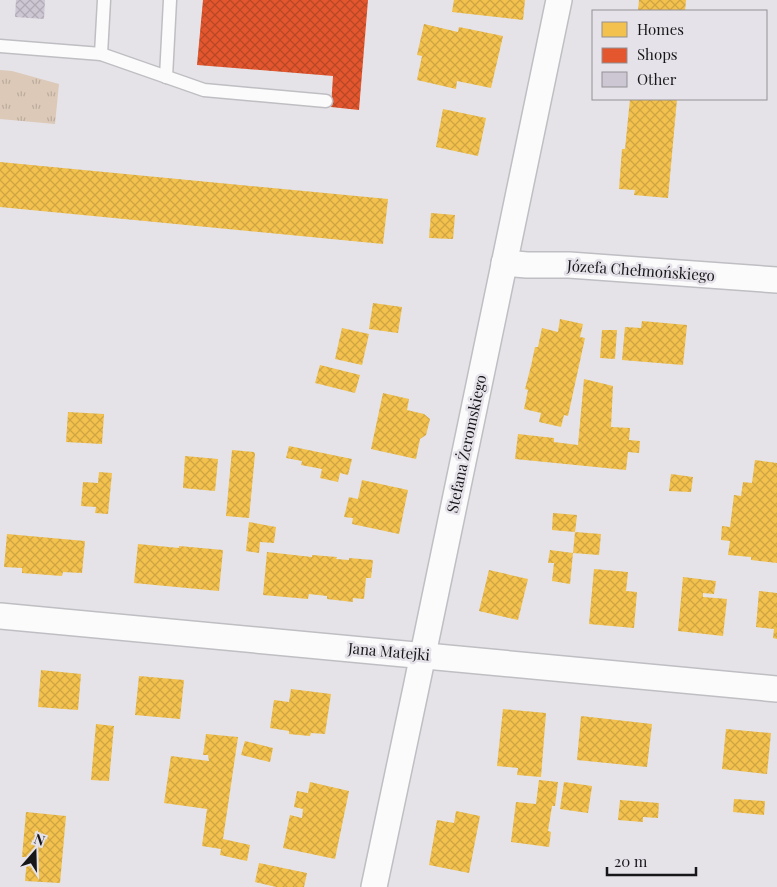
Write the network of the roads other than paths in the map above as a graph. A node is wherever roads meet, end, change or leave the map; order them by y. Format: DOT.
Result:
graph roads {
  1 [pos="104,0"];
  2 [pos="170,0"];
  3 [pos="559,0"];
  4 [pos="0,46"];
  5 [pos="101,54"];
  6 [pos="166,77"];
  7 [pos="326,101"];
  8 [pos="504,263"];
  9 [pos="777,280"];
  10 [pos="0,616"];
  11 [pos="423,656"];
  12 [pos="777,689"];
  13 [pos="374,887"];
  1 -- 5 [label="lane"];
  2 -- 6 [label="lane"];
  3 -- 8 [label="street, Stefana Żeromskiego"];
  4 -- 5 [label="lane"];
  5 -- 6 [label="lane"];
  6 -- 7 [label="lane"];
  8 -- 9 [label="street, Józefa Chełmońskiego"];
  8 -- 11 [label="street, Stefana Żeromskiego"];
  10 -- 11 [label="street, Jana Matejki"];
  11 -- 12 [label="street, Jana Matejki"];
  11 -- 13 [label="street, Stefana Żeromskiego"];
}
